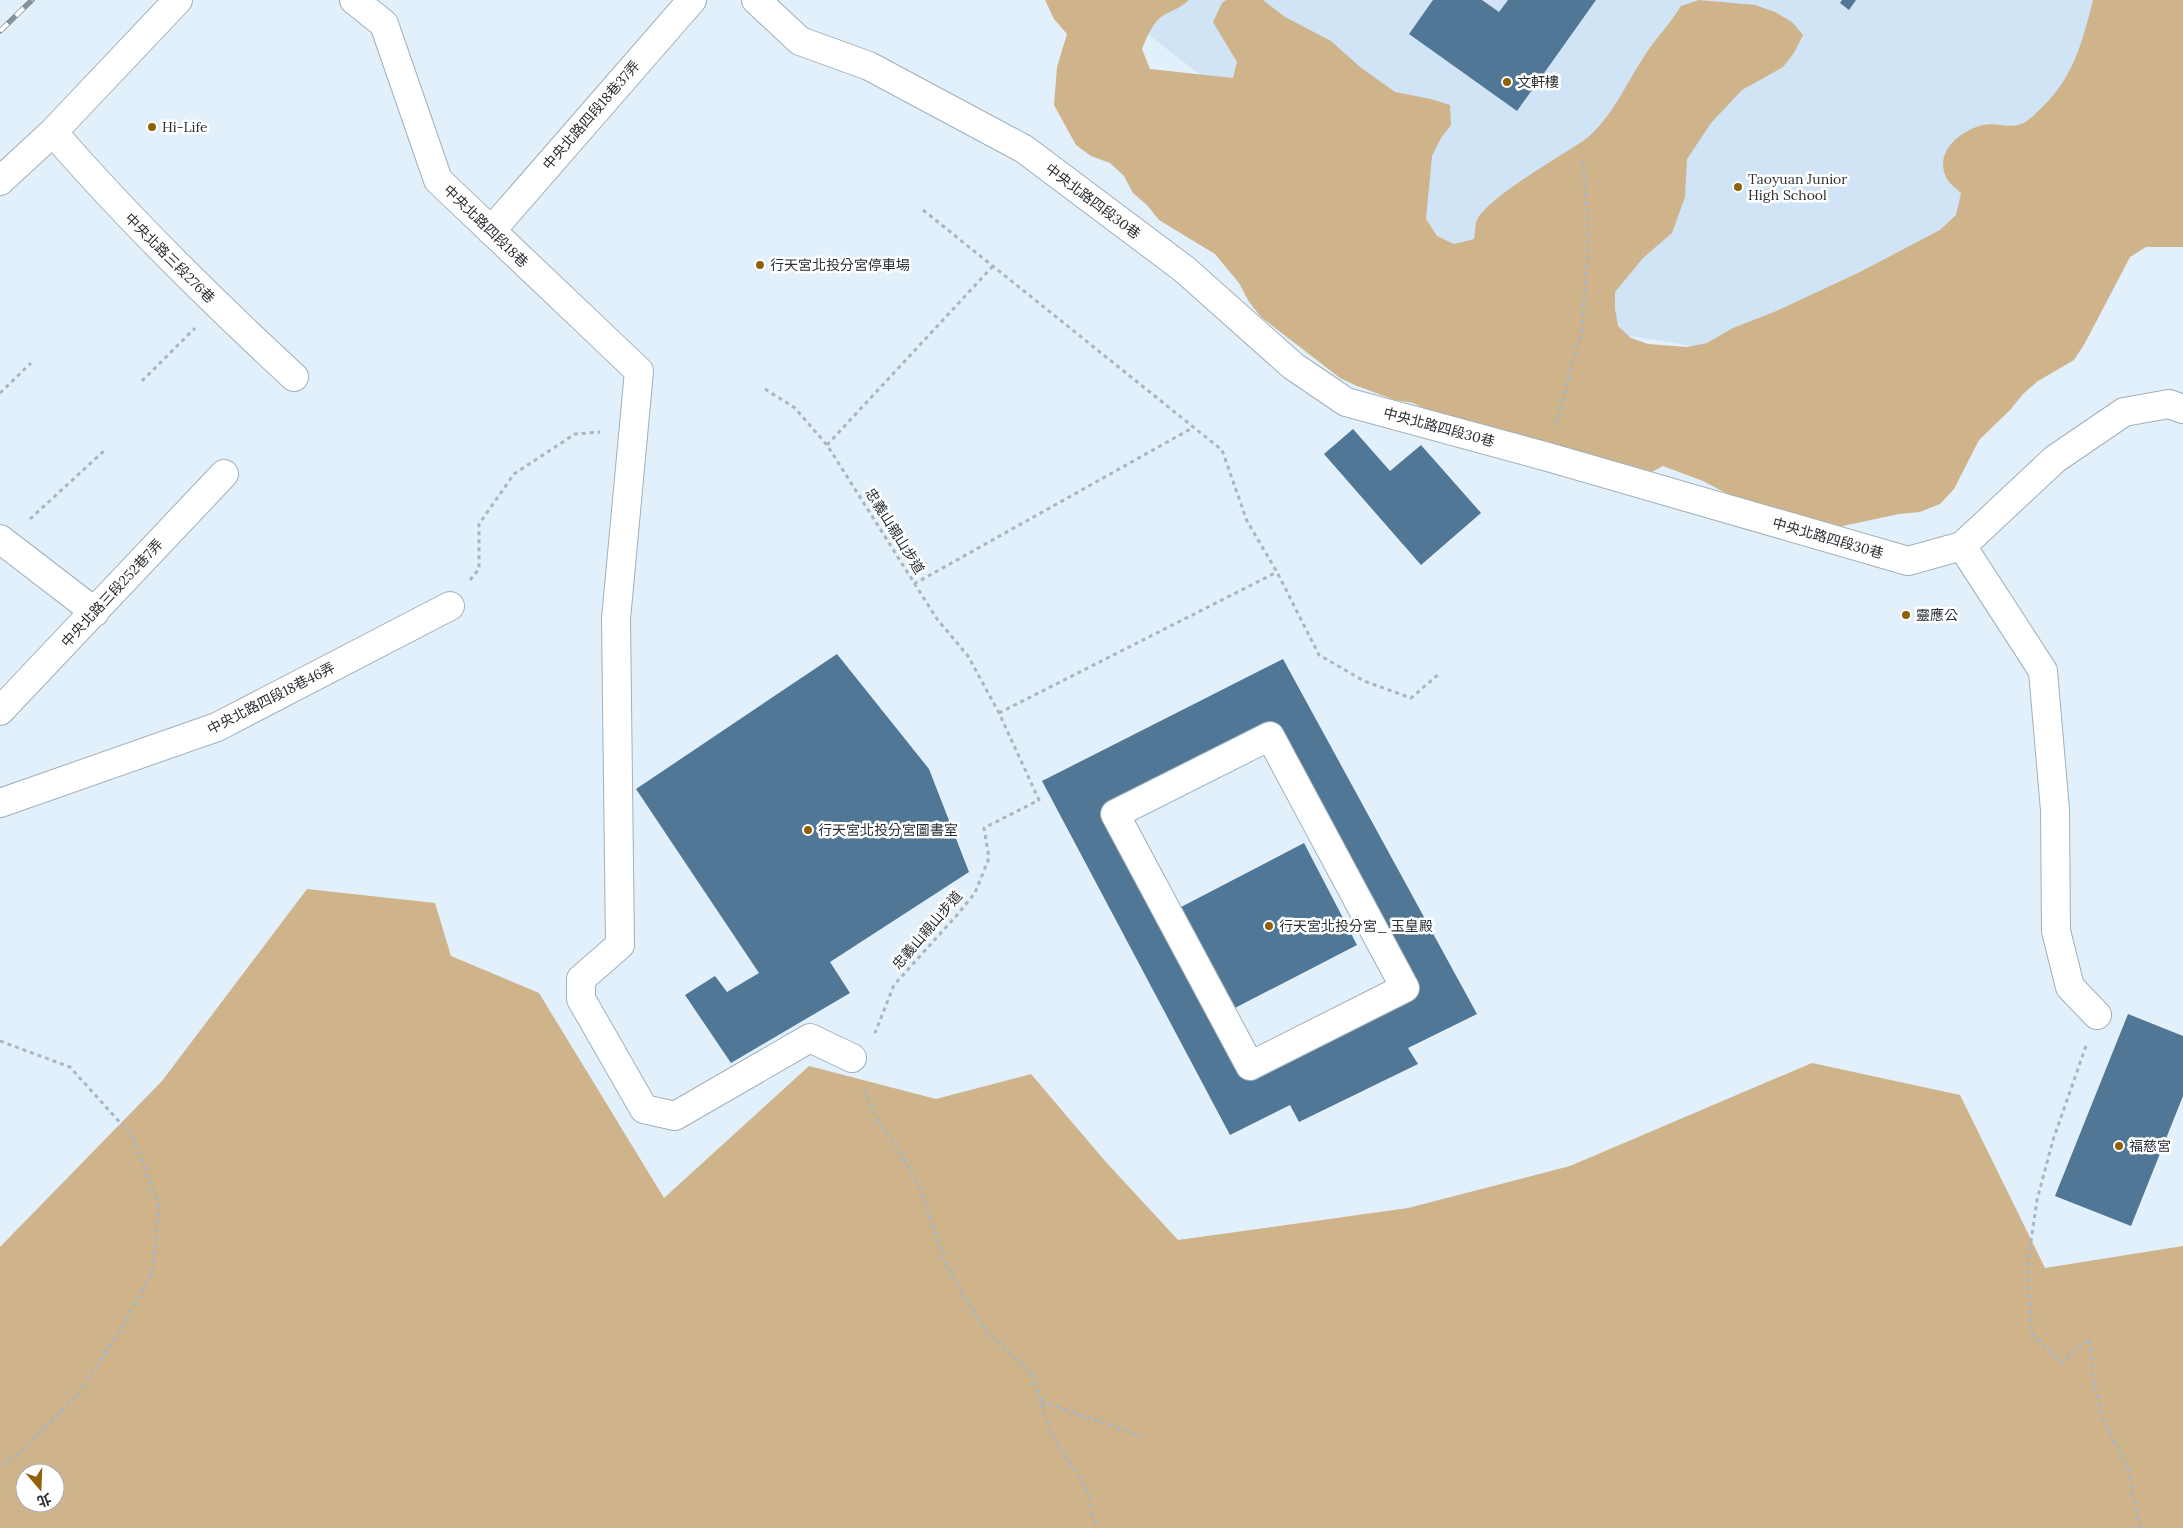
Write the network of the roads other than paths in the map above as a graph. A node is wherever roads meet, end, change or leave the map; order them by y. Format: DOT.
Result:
graph roads {
  1 [pos="178,0"];
  2 [pos="354,0"];
  3 [pos="692,0"];
  4 [pos="756,0"];
  5 [pos="53,132"];
  6 [pos="0,181"];
  7 [pos="491,231"];
  8 [pos="294,377"];
  9 [pos="2183,409"];
  10 [pos="224,474"];
  11 [pos="3,540"];
  12 [pos="1962,546"];
  13 [pos="450,606"];
  14 [pos="95,612"];
  15 [pos="0,710"];
  16 [pos="0,803"];
  17 [pos="1405,988"];
  18 [pos="2097,1016"];
  19 [pos="852,1058"];
  1 -- 5 [label="street"];
  2 -- 7 [label="street, 中央北路四段18巷"];
  3 -- 7 [label="street, 中央北路四段18巷37弄"];
  4 -- 12 [label="street, 中央北路四段30巷"];
  5 -- 6 [label="street"];
  5 -- 8 [label="street, 中央北路三段276巷"];
  7 -- 19 [label="street, 中央北路四段18巷"];
  9 -- 12 [label="street, 中央北路四段30巷"];
  10 -- 14 [label="street, 中央北路三段252巷7弄"];
  11 -- 14 [label="street"];
  12 -- 18 [label="street"];
  13 -- 16 [label="street, 中央北路四段18巷46弄"];
  14 -- 15 [label="street, 中央北路三段252巷7弄"];
  17 -- 17 [label="street"];
}
